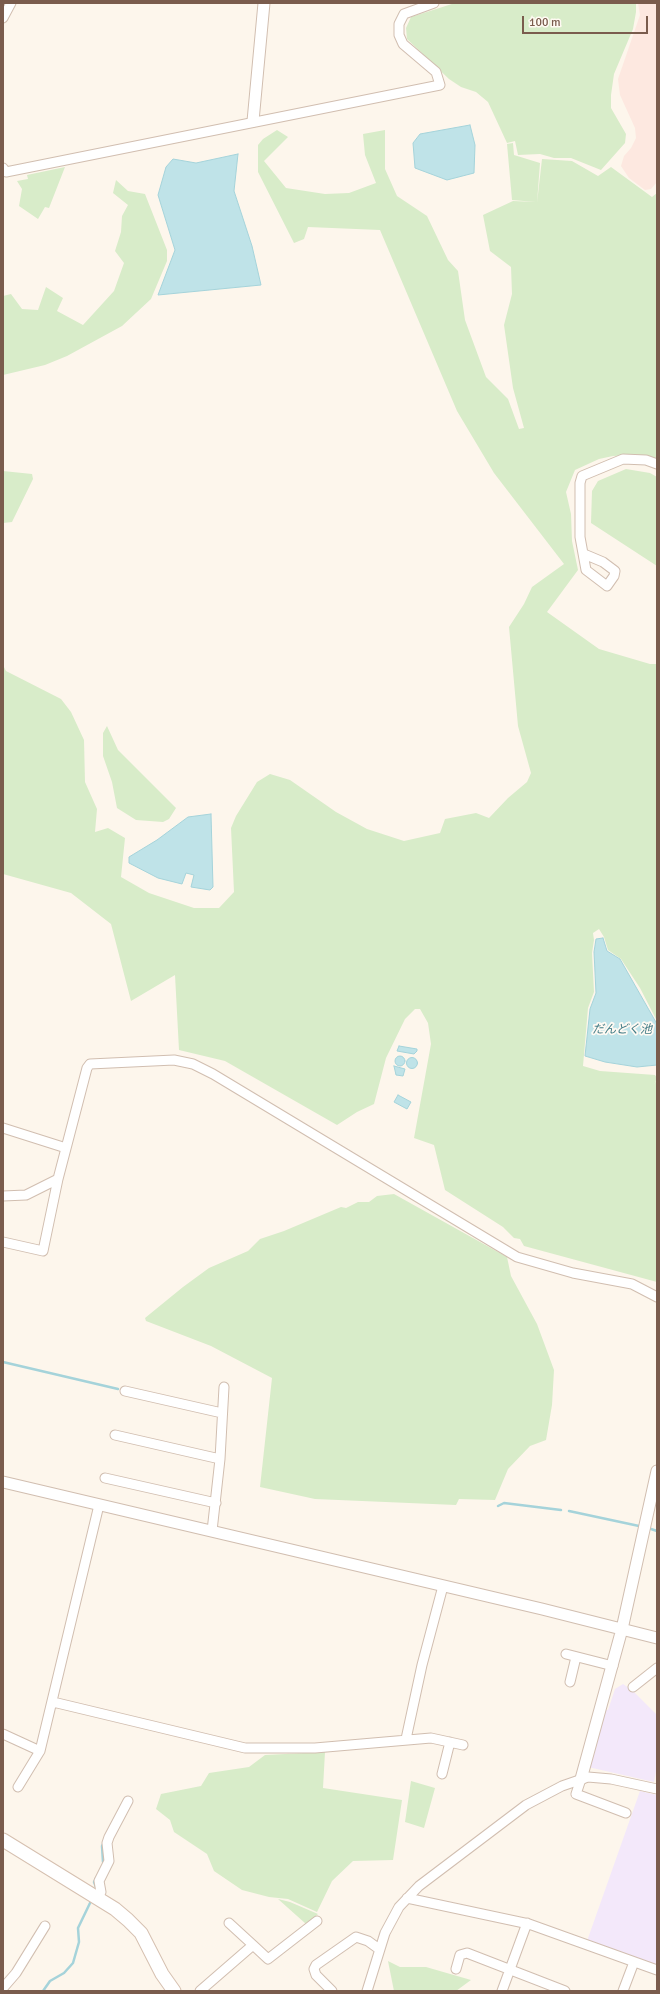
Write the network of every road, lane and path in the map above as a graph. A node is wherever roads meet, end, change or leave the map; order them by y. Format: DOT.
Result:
graph roads {
  1 [pos="11,3"];
  2 [pos="264,3"];
  3 [pos="434,3"];
  4 [pos="3,18"];
  5 [pos="253,121"];
  6 [pos="3,168"];
  7 [pos="657,464"];
  8 [pos="584,554"];
  9 [pos="3,1128"];
  10 [pos="66,1148"];
  11 [pos="58,1179"];
  12 [pos="3,1196"];
  13 [pos="3,1242"];
  14 [pos="657,1296"];
  15 [pos="224,1387"];
  16 [pos="126,1390"];
  17 [pos="222,1413"];
  18 [pos="115,1435"];
  19 [pos="220,1459"];
  20 [pos="657,1471"];
  21 [pos="105,1478"];
  22 [pos="3,1482"];
  23 [pos="216,1503"];
  24 [pos="99,1505"];
  25 [pos="212,1531"];
  26 [pos="443,1586"];
  27 [pos="622,1629"];
  28 [pos="657,1638"];
  29 [pos="566,1654"];
  30 [pos="576,1657"];
  31 [pos="612,1666"];
  32 [pos="657,1668"];
  33 [pos="570,1682"];
  34 [pos="633,1687"];
  35 [pos="52,1702"];
  36 [pos="3,1734"];
  37 [pos="406,1739"];
  38 [pos="450,1742"];
  39 [pos="463,1745"];
  40 [pos="40,1751"];
  41 [pos="442,1774"];
  42 [pos="581,1779"];
  43 [pos="18,1787"];
  44 [pos="657,1789"];
  45 [pos="128,1802"];
  46 [pos="626,1813"];
  47 [pos="3,1840"];
  48 [pos="98,1898"];
  49 [pos="407,1898"];
  50 [pos="317,1921"];
  51 [pos="229,1923"];
  52 [pos="526,1923"];
  53 [pos="45,1926"];
  54 [pos="253,1945"];
  55 [pos="379,1949"];
  56 [pos="634,1962"];
  57 [pos="456,1970"];
  58 [pos="657,1970"];
  59 [pos="509,1971"];
  60 [pos="3,1988"];
  61 [pos="174,1991"];
  62 [pos="200,1991"];
  63 [pos="332,1991"];
  64 [pos="367,1991"];
  65 [pos="502,1991"];
  66 [pos="565,1991"];
  67 [pos="623,1991"];
  1 -- 4 [label="street"];
  2 -- 5 [label="street"];
  3 -- 5 [label="street"];
  5 -- 6 [label="street"];
  7 -- 8 [label="street"];
  9 -- 10 [label="street"];
  10 -- 11 [label="street"];
  10 -- 14 [label="street"];
  11 -- 12 [label="street"];
  11 -- 13 [label="street"];
  15 -- 17 [label="street"];
  16 -- 17 [label="street"];
  17 -- 19 [label="street"];
  18 -- 19 [label="street"];
  19 -- 23 [label="street"];
  20 -- 27 [label="street"];
  21 -- 23 [label="street"];
  22 -- 24 [label="street"];
  23 -- 25 [label="street"];
  24 -- 25 [label="street"];
  24 -- 35 [label="street"];
  25 -- 26 [label="street"];
  26 -- 27 [label="street"];
  26 -- 37 [label="street"];
  27 -- 28 [label="street"];
  27 -- 31 [label="street"];
  29 -- 30 [label="street"];
  30 -- 31 [label="street"];
  30 -- 33 [label="street"];
  31 -- 42 [label="street"];
  32 -- 34 [label="street"];
  35 -- 37 [label="street"];
  35 -- 40 [label="street"];
  36 -- 40 [label="street"];
  37 -- 38 [label="street"];
  38 -- 39 [label="street"];
  38 -- 41 [label="street"];
  40 -- 43 [label="street"];
  42 -- 44 [label="street"];
  42 -- 46 [label="street"];
  42 -- 49 [label="street"];
  45 -- 48 [label="street"];
  47 -- 48 [label="main road"];
  48 -- 61 [label="main road"];
  49 -- 52 [label="street"];
  49 -- 55 [label="street"];
  50 -- 54 [label="street"];
  51 -- 54 [label="street"];
  52 -- 56 [label="street"];
  52 -- 59 [label="street"];
  53 -- 60 [label="street"];
  54 -- 62 [label="street"];
  55 -- 63 [label="street"];
  55 -- 64 [label="street"];
  56 -- 58 [label="street"];
  56 -- 67 [label="street"];
  57 -- 59 [label="street"];
  59 -- 65 [label="street"];
  59 -- 66 [label="street"];
}
